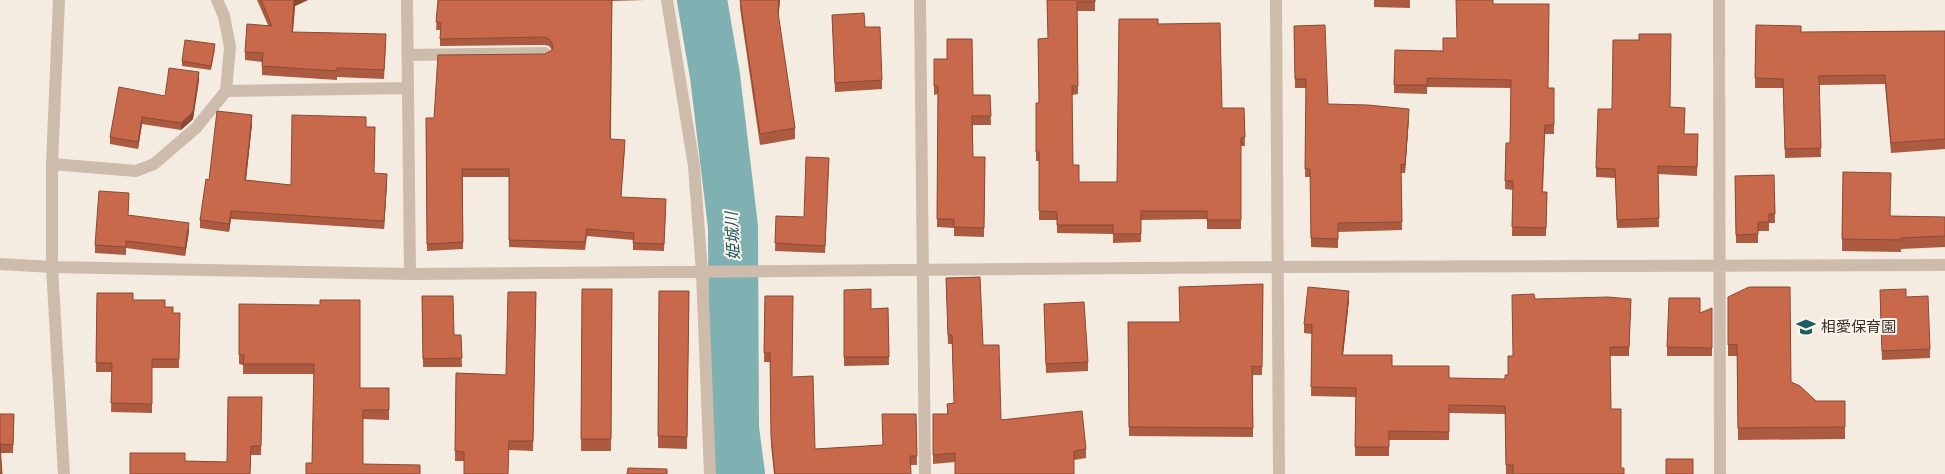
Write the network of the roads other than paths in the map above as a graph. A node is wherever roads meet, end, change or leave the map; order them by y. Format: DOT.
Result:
graph roads {
  1 [pos="59,0"];
  2 [pos="217,0"];
  3 [pos="406,0"];
  4 [pos="667,0"];
  5 [pos="920,0"];
  6 [pos="1276,0"];
  7 [pos="1719,0"];
  8 [pos="545,53"];
  9 [pos="408,56"];
  10 [pos="408,88"];
  11 [pos="226,91"];
  12 [pos="52,164"];
  13 [pos="0,264"];
  14 [pos="1945,265"];
  15 [pos="1720,266"];
  16 [pos="52,267"];
  17 [pos="1277,267"];
  18 [pos="922,270"];
  19 [pos="702,272"];
  20 [pos="410,274"];
  21 [pos="64,474"];
  22 [pos="710,474"];
  23 [pos="925,474"];
  24 [pos="1279,474"];
  25 [pos="1720,474"];
  1 -- 12 [label="street"];
  2 -- 11 [label="street"];
  3 -- 9 [label="street"];
  4 -- 19 [label="street"];
  5 -- 18 [label="street"];
  6 -- 17 [label="street"];
  7 -- 15 [label="street"];
  8 -- 9 [label="street"];
  9 -- 10 [label="street"];
  10 -- 11 [label="street"];
  10 -- 20 [label="street"];
  11 -- 12 [label="street"];
  12 -- 16 [label="street"];
  13 -- 16 [label="street"];
  14 -- 15 [label="street"];
  15 -- 17 [label="street"];
  15 -- 25 [label="street"];
  16 -- 20 [label="street"];
  16 -- 21 [label="street"];
  17 -- 18 [label="street"];
  17 -- 24 [label="street"];
  18 -- 19 [label="street"];
  18 -- 23 [label="street"];
  19 -- 20 [label="street"];
  19 -- 22 [label="street"];
}
